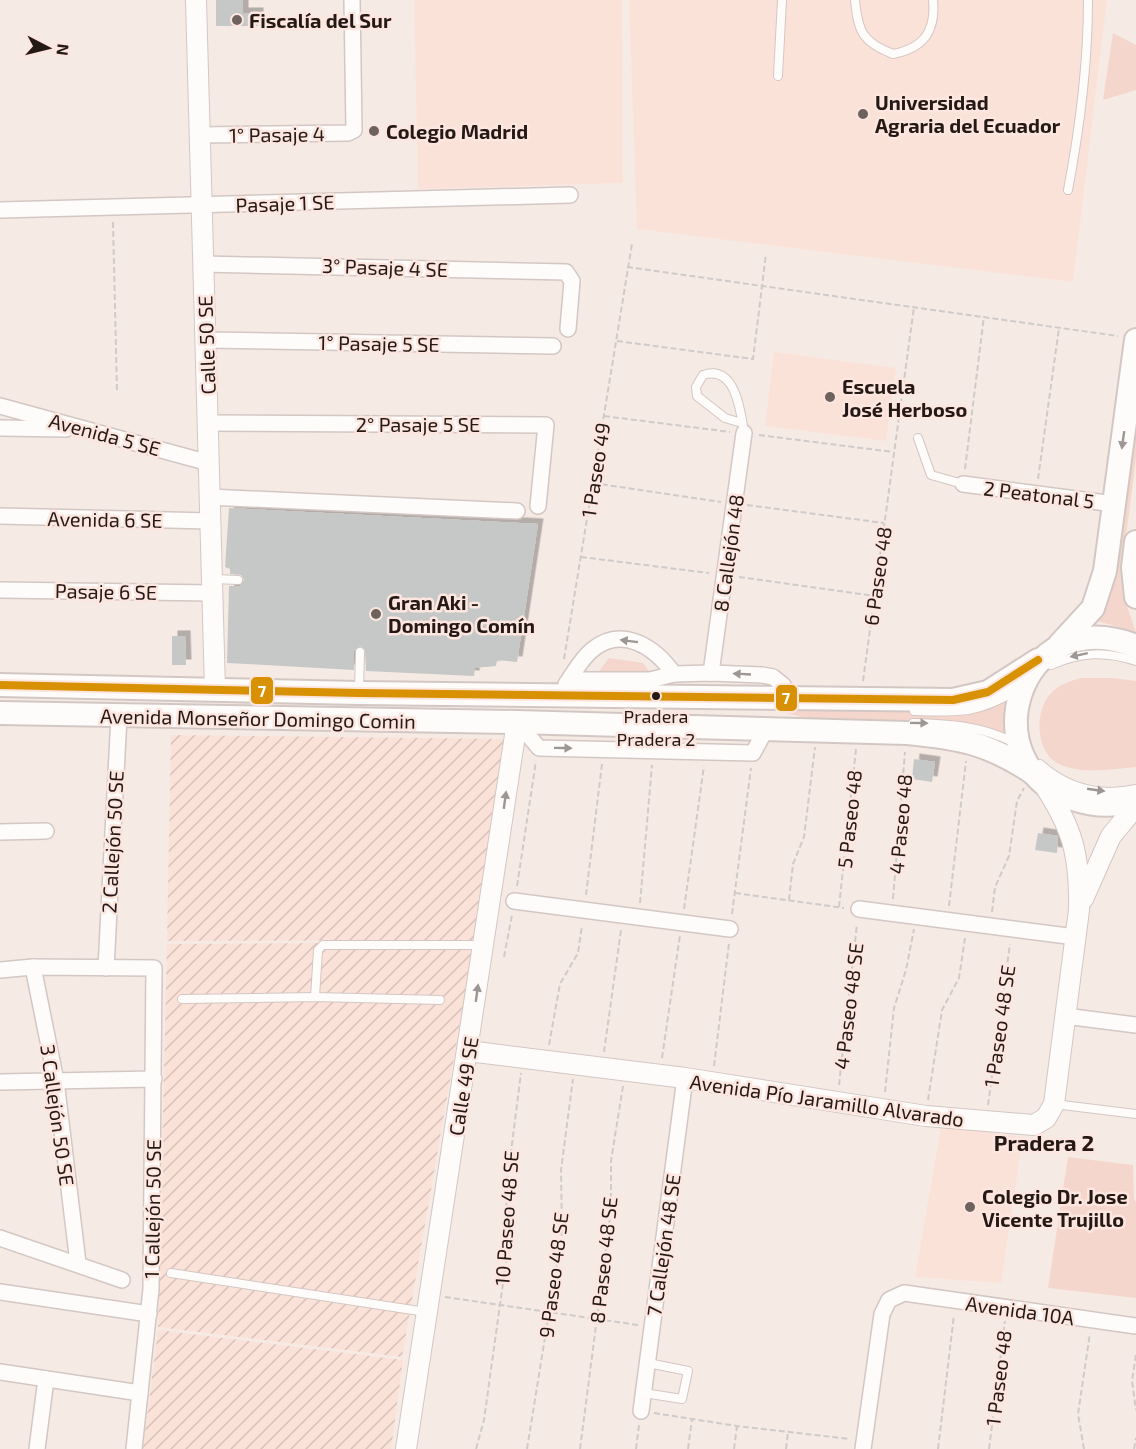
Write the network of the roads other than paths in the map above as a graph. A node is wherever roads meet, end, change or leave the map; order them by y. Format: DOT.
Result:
graph roads {
  1 [pos="196,0"];
  2 [pos="352,0"];
  3 [pos="782,0"];
  4 [pos="855,0"];
  5 [pos="933,0"];
  6 [pos="1088,0"];
  7 [pos="778,76"];
  8 [pos="200,135"];
  9 [pos="1068,190"];
  10 [pos="570,195"];
  11 [pos="202,205"];
  12 [pos="0,210"];
  13 [pos="204,264"];
  14 [pos="568,329"];
  15 [pos="1130,338"];
  16 [pos="206,340"];
  17 [pos="553,345"];
  18 [pos="0,406"];
  19 [pos="208,423"];
  20 [pos="0,428"];
  21 [pos="743,428"];
  22 [pos="89,429"];
  23 [pos="918,438"];
  24 [pos="209,463"];
  25 [pos="963,484"];
  26 [pos="209,497"];
  27 [pos="1114,504"];
  28 [pos="538,506"];
  29 [pos="517,511"];
  30 [pos="0,516"];
  31 [pos="211,521"];
  32 [pos="1136,542"];
  33 [pos="238,580"];
  34 [pos="213,586"];
  35 [pos="0,590"];
  36 [pos="1136,597"];
  37 [pos="1136,646"];
  38 [pos="360,652"];
  39 [pos="1047,654"];
  40 [pos="1136,661"];
  41 [pos="711,673"];
  42 [pos="674,674"];
  43 [pos="0,685"];
  44 [pos="1023,686"];
  45 [pos="564,687"];
  46 [pos="216,690"];
  47 [pos="0,692"];
  48 [pos="358,693"];
  49 [pos="790,697"];
  50 [pos="0,704"];
  51 [pos="728,707"];
  52 [pos="904,711"];
  53 [pos="0,713"];
  54 [pos="119,717"];
  55 [pos="517,722"];
  56 [pos="857,727"];
  57 [pos="905,728"];
  58 [pos="766,729"];
  59 [pos="1020,746"];
  60 [pos="1037,777"];
  61 [pos="1136,789"];
  62 [pos="1136,800"];
  63 [pos="1136,806"];
  64 [pos="46,831"];
  65 [pos="0,832"];
  66 [pos="514,901"];
  67 [pos="859,909"];
  68 [pos="1079,910"];
  69 [pos="730,929"];
  70 [pos="1075,937"];
  71 [pos="484,945"];
  72 [pos="33,967"];
  73 [pos="106,968"];
  74 [pos="0,970"];
  75 [pos="315,996"];
  76 [pos="182,999"];
  77 [pos="440,1000"];
  78 [pos="1065,1016"];
  79 [pos="1136,1024"];
  80 [pos="468,1051"];
  81 [pos="685,1078"];
  82 [pos="154,1079"];
  83 [pos="56,1081"];
  84 [pos="0,1082"];
  85 [pos="1054,1104"];
  86 [pos="1136,1114"];
  87 [pos="0,1238"];
  88 [pos="78,1263"];
  89 [pos="171,1273"];
  90 [pos="122,1280"];
  91 [pos="0,1292"];
  92 [pos="429,1304"];
  93 [pos="149,1314"];
  94 [pos="1136,1326"];
  95 [pos="648,1363"];
  96 [pos="0,1372"];
  97 [pos="46,1379"];
  98 [pos="140,1393"];
  99 [pos="644,1393"];
  100 [pos="641,1411"];
  101 [pos="864,1445"];
  102 [pos="38,1449"];
  103 [pos="134,1449"];
  104 [pos="406,1449"];
  1 -- 8 [label="street, Calle 50 SE"];
  2 -- 8 [label="street, 1° Pasaje 4"];
  3 -- 7 [label="lane"];
  4 -- 5 [label="lane"];
  6 -- 9 [label="lane"];
  8 -- 11 [label="street, Calle 50 SE"];
  10 -- 11 [label="street, Pasaje 1 SE"];
  11 -- 12 [label="street, Pasaje 1 SE"];
  11 -- 13 [label="street, Calle 50 SE"];
  13 -- 14 [label="street, 3° Pasaje 4 SE"];
  13 -- 16 [label="street, Calle 50 SE"];
  15 -- 27 [label="main road, one-way"];
  16 -- 17 [label="street, 1° Pasaje 5 SE"];
  16 -- 19 [label="street, Calle 50 SE"];
  18 -- 22 [label="street, Avenida 5 SE"];
  19 -- 24 [label="street, Calle 50 SE"];
  19 -- 28 [label="street, 2° Pasaje 5 SE"];
  20 -- 22 [label="street"];
  21 -- 21 [label="lane"];
  21 -- 41 [label="street, 8 Callejón 48"];
  22 -- 24 [label="street, Avenida 5 SE"];
  23 -- 25 [label="lane"];
  24 -- 26 [label="street, Calle 50 SE"];
  25 -- 27 [label="street, 2 Peatonal 5"];
  26 -- 29 [label="street"];
  26 -- 31 [label="street, Calle 50 SE"];
  27 -- 39 [label="main road"];
  30 -- 31 [label="street, Avenida 6 SE"];
  31 -- 34 [label="street, Calle 50 SE"];
  32 -- 36 [label="main road"];
  33 -- 34 [label="lane"];
  34 -- 35 [label="street, Pasaje 6 SE"];
  34 -- 46 [label="street, Calle 50 SE"];
  37 -- 39 [label="main road"];
  38 -- 48 [label="lane"];
  39 -- 44 [label="main road"];
  39 -- 49 [label="main road, Avenida Monseñor Domingo Comin"];
  40 -- 44 [label="lane, one-way"];
  41 -- 42 [label="street, Avenida Monseñor Domingo Comin"];
  49 -- 41 [label="street, Avenida Monseñor Domingo Comin, one-way"];
  42 -- 45 [label="street, Avenida Monseñor Domingo Comin"];
  42 -- 45 [label="street, one-way"];
  43 -- 46 [label="main road, Avenida Monseñor Domingo Comin"];
  44 -- 52 [label="lane"];
  44 -- 59 [label="main road"];
  45 -- 48 [label="main road, Avenida Monseñor Domingo Comin"];
  45 -- 49 [label="main road, Avenida Monseñor Domingo Comin"];
  46 -- 48 [label="main road, Avenida Monseñor Domingo Comin"];
  47 -- 51 [label="lane, Avenida Monseñor Domingo Comin"];
  50 -- 56 [label="lane, Avenida Monseñor Domingo Comin"];
  53 -- 54 [label="main road, Avenida Monseñor Domingo Comin"];
  54 -- 55 [label="main road, Avenida Monseñor Domingo Comin"];
  54 -- 73 [label="street, 2 Callejón 50 SE"];
  55 -- 58 [label="main road, Avenida Monseñor Domingo Comin"];
  55 -- 58 [label="street, one-way"];
  71 -- 55 [label="street, Calle 49 SE, one-way"];
  56 -- 57 [label="main road, Avenida Monseñor Domingo Comin"];
  56 -- 58 [label="main road, Avenida Monseñor Domingo Comin"];
  57 -- 59 [label="lane, Avenida Monseñor Domingo Comin, one-way"];
  57 -- 60 [label="main road, Avenida Monseñor Domingo Comin"];
  59 -- 60 [label="main road"];
  59 -- 61 [label="lane, Avenida Monseñor Domingo Comin, one-way"];
  60 -- 62 [label="main road, Avenida Monseñor Domingo Comin"];
  60 -- 68 [label="street"];
  63 -- 68 [label="street"];
  64 -- 65 [label="street"];
  66 -- 69 [label="street"];
  67 -- 70 [label="street"];
  68 -- 70 [label="street"];
  70 -- 78 [label="street"];
  71 -- 75 [label="lane"];
  80 -- 71 [label="street, Calle 49 SE, one-way"];
  72 -- 73 [label="street"];
  72 -- 74 [label="street"];
  72 -- 83 [label="street, 3 Callejón 50 SE"];
  73 -- 82 [label="street, 1 Callejón 50 SE"];
  75 -- 76 [label="lane"];
  75 -- 77 [label="lane"];
  78 -- 79 [label="street"];
  78 -- 85 [label="street"];
  80 -- 81 [label="street, Avenida Pío Jaramillo Alvarado"];
  80 -- 92 [label="street, Calle 49 SE"];
  81 -- 85 [label="street, Avenida Pío Jaramillo Alvarado"];
  81 -- 95 [label="street, 7 Callejón 48 SE"];
  82 -- 83 [label="street"];
  82 -- 93 [label="street, 1 Callejón 50 SE"];
  83 -- 84 [label="street"];
  83 -- 88 [label="street, 3 Callejón 50 SE"];
  85 -- 86 [label="lane"];
  87 -- 88 [label="street"];
  88 -- 90 [label="street"];
  89 -- 92 [label="lane"];
  91 -- 93 [label="street"];
  92 -- 104 [label="street, Calle 49 SE"];
  93 -- 98 [label="street, 1 Callejón 50 SE"];
  94 -- 101 [label="street, Avenida 10A"];
  95 -- 99 [label="street, 7 Callejón 48 SE"];
  95 -- 99 [label="lane"];
  96 -- 97 [label="street"];
  97 -- 98 [label="street"];
  97 -- 102 [label="street"];
  98 -- 103 [label="street, 1 Callejón 50 SE"];
  99 -- 100 [label="street, 7 Callejón 48 SE"];
}
